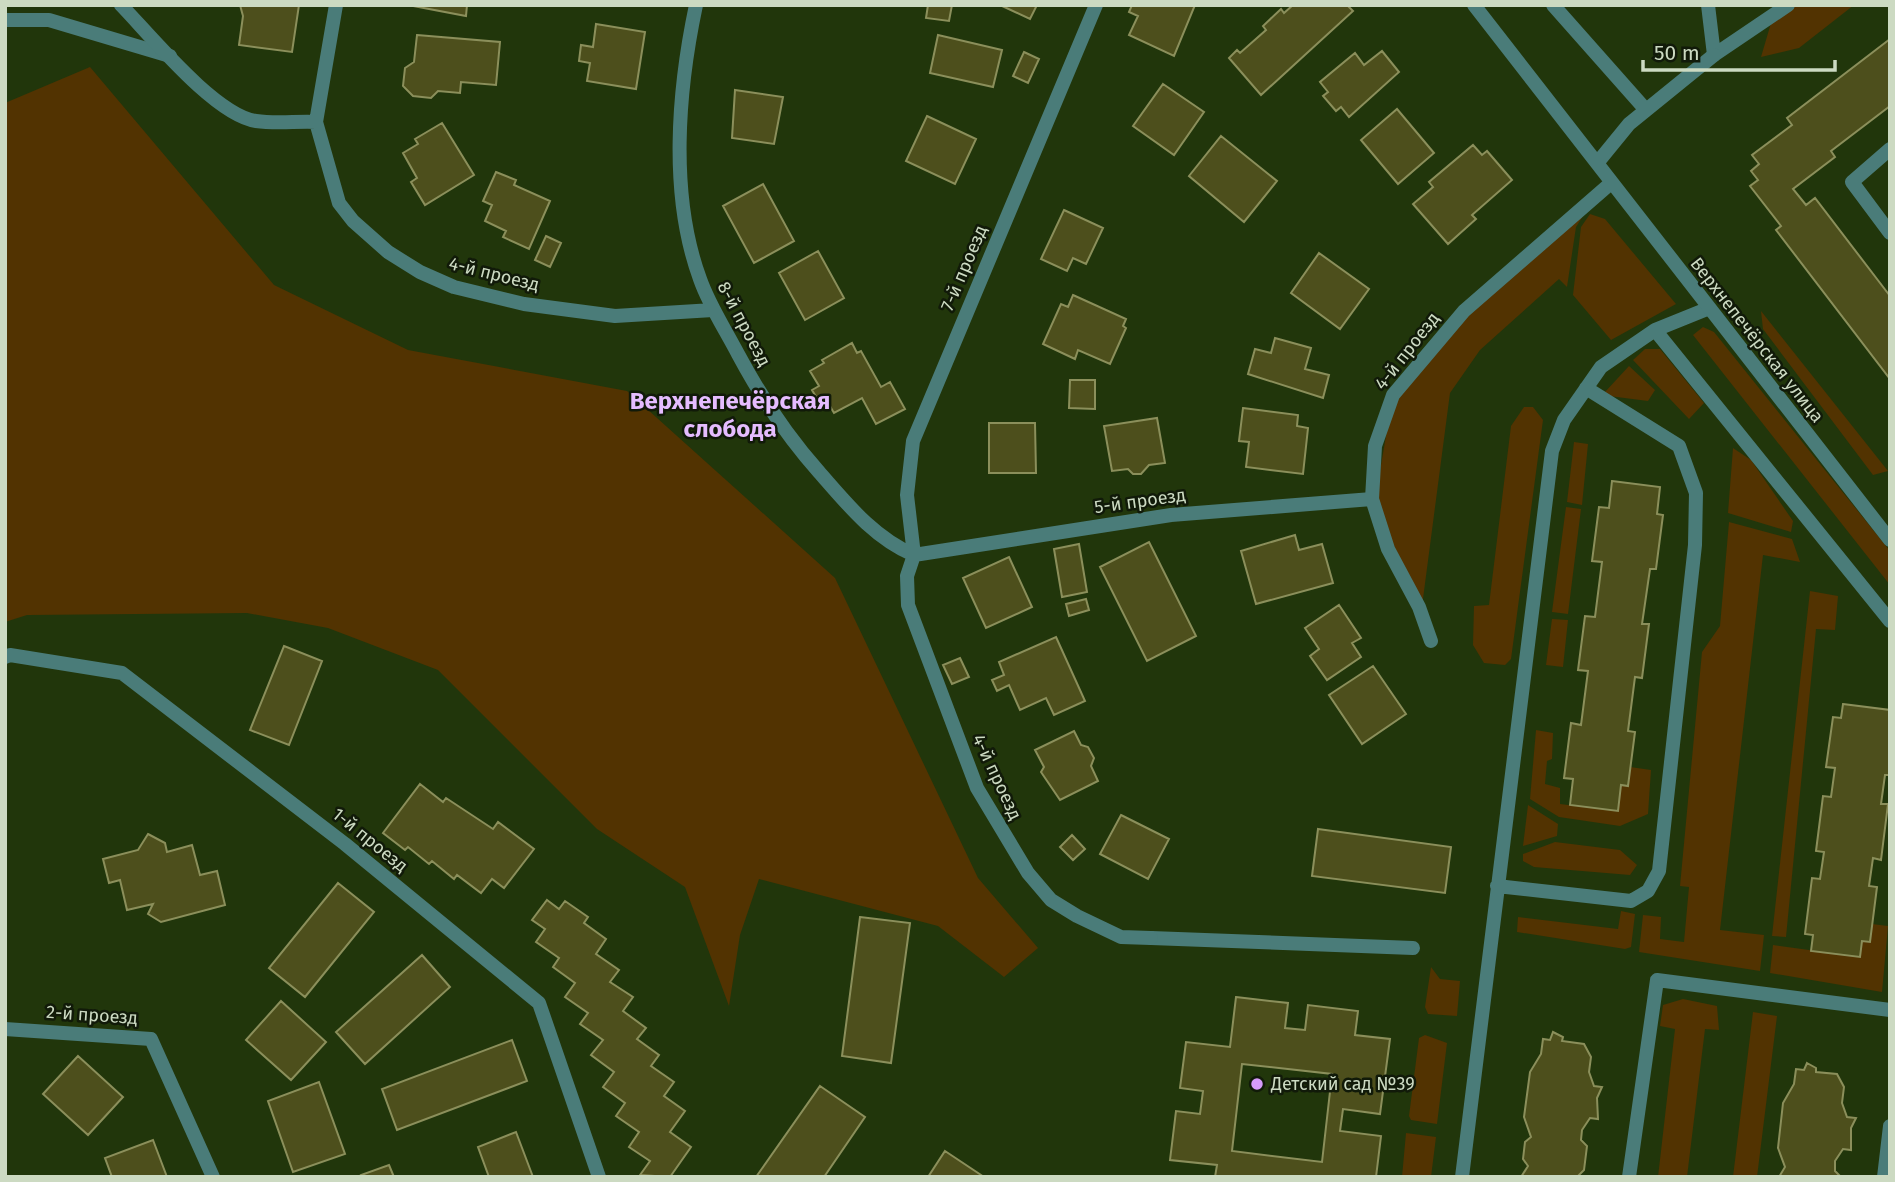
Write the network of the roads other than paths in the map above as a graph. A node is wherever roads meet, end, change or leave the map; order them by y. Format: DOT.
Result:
graph roads {
  1 [pos="121,5"];
  2 [pos="337,5"];
  3 [pos="696,5"];
  4 [pos="1096,5"];
  5 [pos="1474,5"];
  6 [pos="1553,5"];
  7 [pos="1708,5"];
  8 [pos="1788,5"];
  9 [pos="5,20"];
  10 [pos="1714,55"];
  11 [pos="170,56"];
  12 [pos="1646,110"];
  13 [pos="316,122"];
  14 [pos="1890,149"];
  15 [pos="1598,162"];
  16 [pos="1611,183"];
  17 [pos="1890,233"];
  18 [pos="1707,309"];
  19 [pos="713,310"];
  20 [pos="1655,330"];
  21 [pos="1586,388"];
  22 [pos="1372,499"];
  23 [pos="1890,540"];
  24 [pos="914,555"];
  25 [pos="1890,621"];
  26 [pos="1431,641"];
  27 [pos="5,657"];
  28 [pos="1497,886"];
  29 [pos="1413,948"];
  30 [pos="1890,1010"];
  31 [pos="5,1029"];
  32 [pos="1890,1126"];
  33 [pos="213,1177"];
  34 [pos="598,1177"];
  35 [pos="1462,1177"];
  36 [pos="1629,1177"];
  37 [pos="1884,1177"];
  1 -- 11 [label="street"];
  2 -- 13 [label="street"];
  3 -- 19 [label="street, 8-й проезд"];
  4 -- 24 [label="street, 7-й проезд"];
  5 -- 15 [label="street"];
  6 -- 12 [label="street"];
  7 -- 10 [label="street"];
  8 -- 10 [label="street"];
  9 -- 11 [label="street"];
  10 -- 12 [label="street"];
  11 -- 13 [label="street"];
  12 -- 15 [label="street"];
  13 -- 19 [label="street, 4-й проезд"];
  14 -- 17 [label="street"];
  15 -- 16 [label="street, Верхнепечёрская улица"];
  16 -- 18 [label="street, Верхнепечёрская улица"];
  16 -- 22 [label="street, 4-й проезд"];
  18 -- 20 [label="street"];
  18 -- 23 [label="street, Верхнепечёрская улица"];
  19 -- 24 [label="street, 8-й проезд"];
  20 -- 21 [label="street"];
  20 -- 25 [label="street"];
  21 -- 28 [label="street"];
  21 -- 28 [label="street"];
  22 -- 24 [label="street, 5-й проезд"];
  22 -- 26 [label="street, 4-й проезд"];
  24 -- 29 [label="street, 4-й проезд"];
  27 -- 34 [label="street, 1-й проезд"];
  28 -- 35 [label="street"];
  30 -- 36 [label="street"];
  31 -- 33 [label="street, 2-й проезд"];
  32 -- 37 [label="street"];
}
